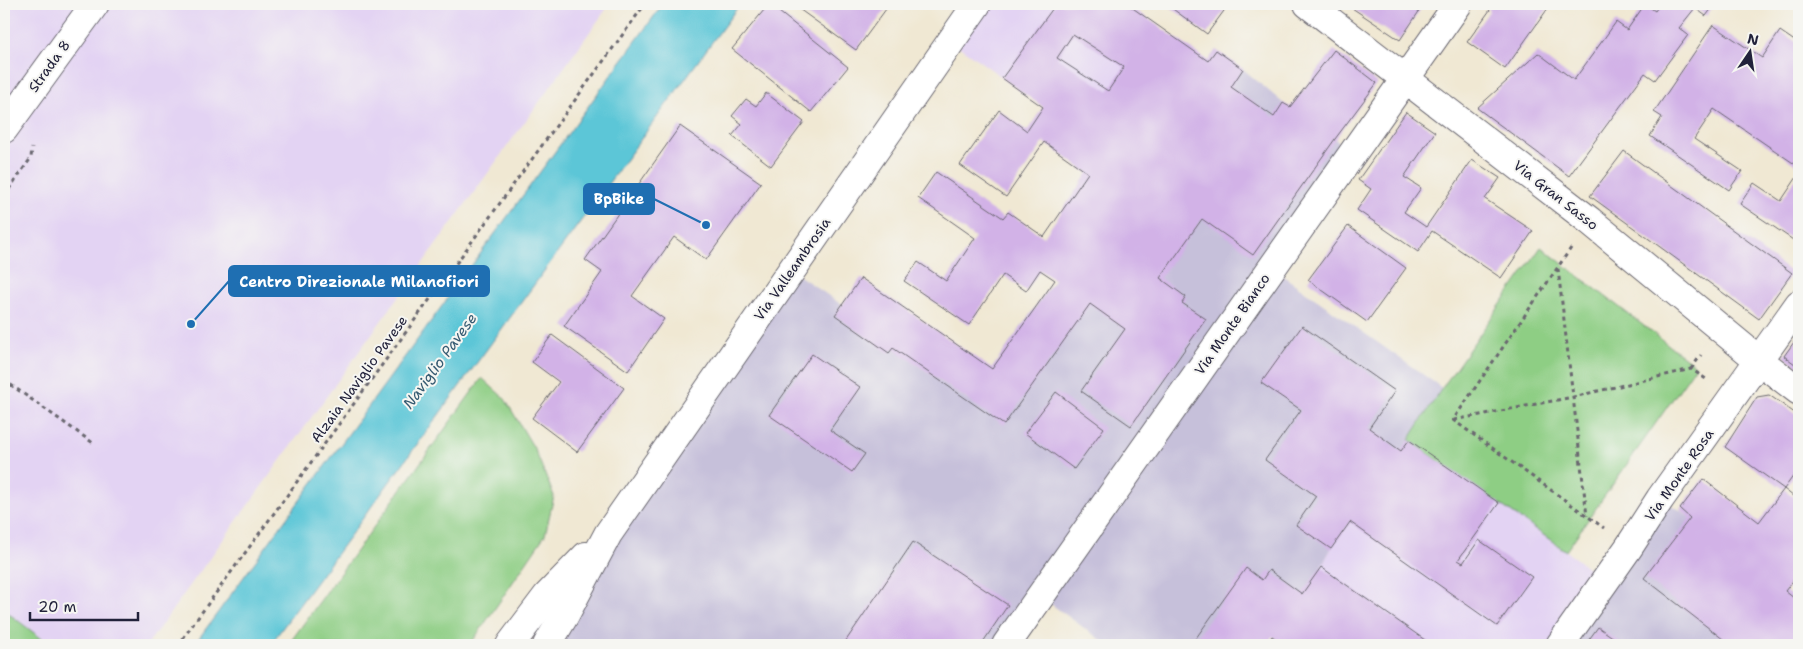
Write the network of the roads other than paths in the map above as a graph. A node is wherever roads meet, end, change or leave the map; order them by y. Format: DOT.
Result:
graph roads {
  1 [pos="94,4"];
  2 [pos="977,4"];
  3 [pos="1308,4"];
  4 [pos="1458,4"];
  5 [pos="1405,79"];
  6 [pos="4,129"];
  7 [pos="1799,304"];
  8 [pos="1760,361"];
  9 [pos="1799,391"];
  10 [pos="608,534"];
  11 [pos="510,645"];
  12 [pos="547,645"];
  13 [pos="1006,645"];
  14 [pos="1560,645"];
  1 -- 6 [label="street, Strada 8"];
  2 -- 10 [label="street, Via Valleambrosia"];
  3 -- 5 [label="street, Via Gran Sasso"];
  4 -- 5 [label="street, Via Monte Bianco"];
  5 -- 8 [label="street, Via Gran Sasso"];
  5 -- 13 [label="street, Via Monte Bianco"];
  7 -- 8 [label="street, Via Monte Rosa"];
  8 -- 9 [label="street, Via Gran Sasso"];
  8 -- 14 [label="street, Via Monte Rosa"];
  10 -- 11 [label="street"];
  10 -- 12 [label="street"];
}
